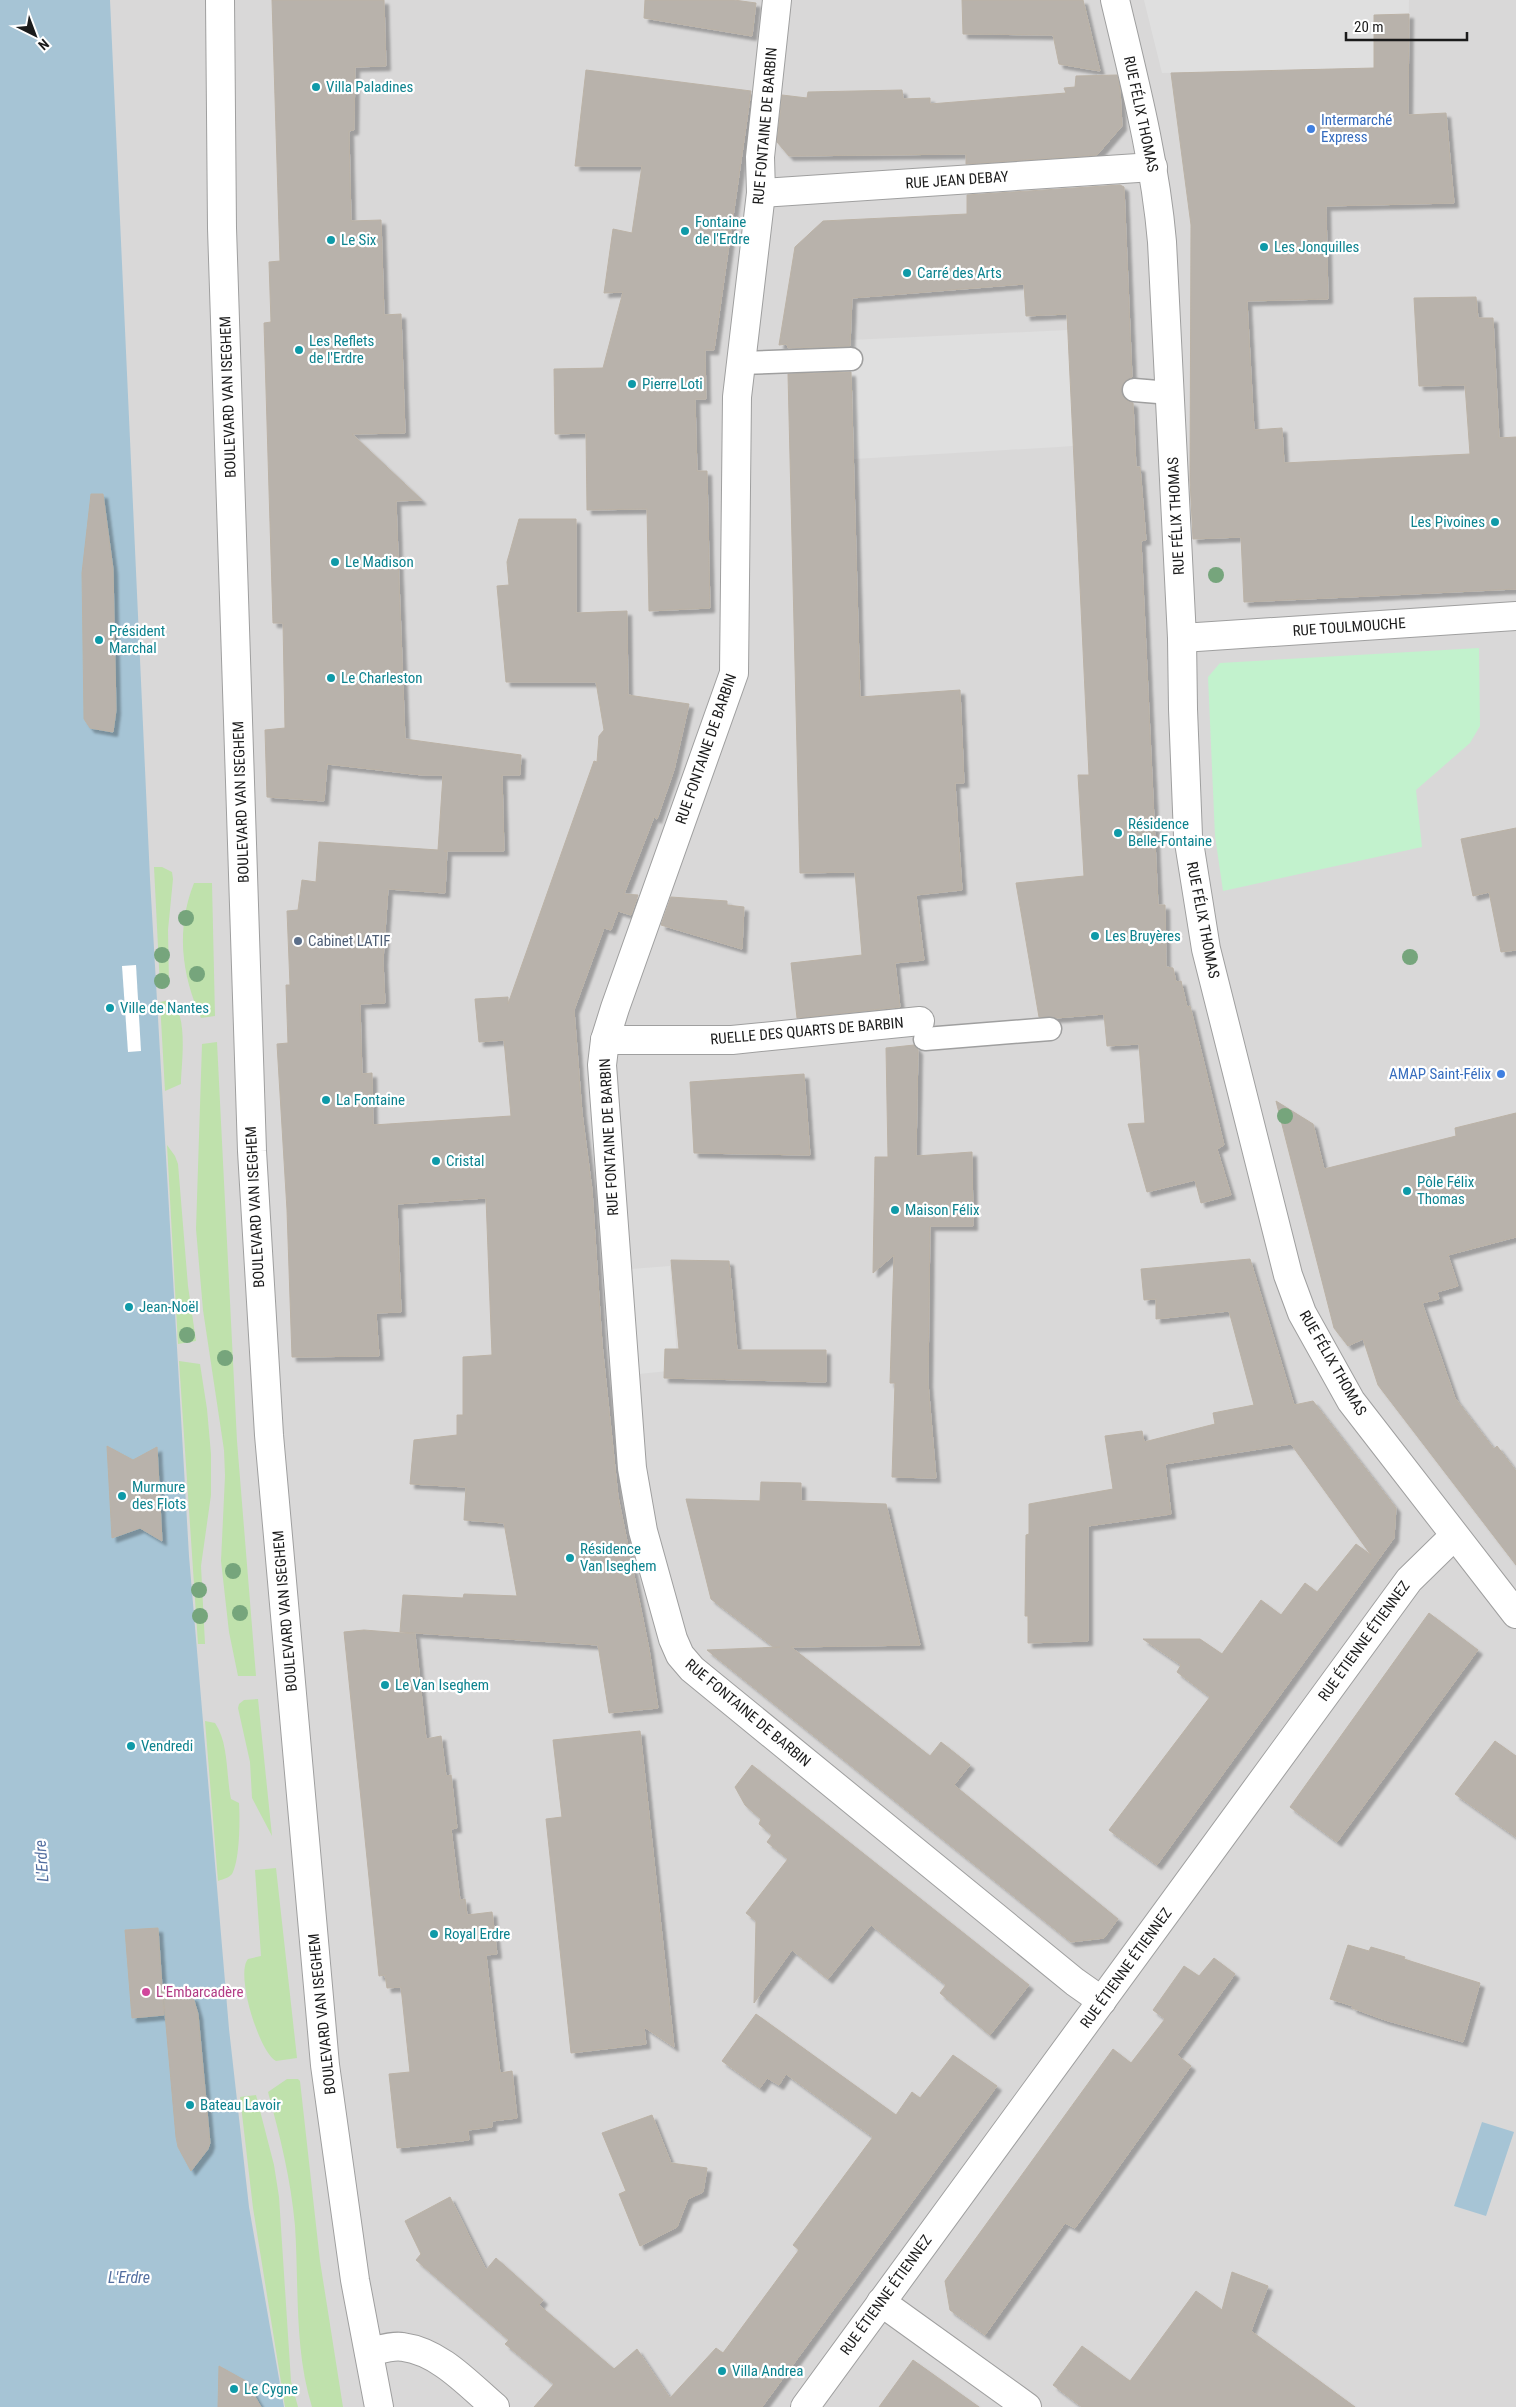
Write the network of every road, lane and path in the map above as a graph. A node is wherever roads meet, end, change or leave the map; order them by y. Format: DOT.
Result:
graph roads {
  1 [pos="220,0"];
  2 [pos="777,0"];
  3 [pos="1115,0"];
  4 [pos="1153,167"];
  5 [pos="761,193"];
  6 [pos="851,359"];
  7 [pos="741,363"];
  8 [pos="1134,390"];
  9 [pos="1170,393"];
  10 [pos="1516,616"];
  11 [pos="1182,638"];
  12 [pos="1050,1029"];
  13 [pos="922,1030"];
  14 [pos="605,1040"];
  15 [pos="1454,1536"];
  16 [pos="1516,1614"];
  17 [pos="1102,2001"];
  18 [pos="881,2302"];
  19 [pos="368,2352"];
  20 [pos="379,2407"];
  21 [pos="495,2407"];
  22 [pos="805,2407"];
  23 [pos="1027,2407"];
  1 -- 19 [label="street, BOULEVARD VAN ISEGHEM"];
  2 -- 5 [label="street, RUE FONTAINE DE BARBIN"];
  3 -- 4 [label="street, RUE FÉLIX THOMAS"];
  4 -- 5 [label="street, RUE JEAN DEBAY"];
  4 -- 9 [label="street, RUE FÉLIX THOMAS"];
  5 -- 7 [label="street, RUE FONTAINE DE BARBIN"];
  6 -- 7 [label="lane"];
  7 -- 14 [label="street, RUE FONTAINE DE BARBIN"];
  8 -- 9 [label="lane"];
  9 -- 11 [label="street, RUE FÉLIX THOMAS"];
  10 -- 11 [label="street, RUE TOULMOUCHE"];
  11 -- 15 [label="street, RUE FÉLIX THOMAS"];
  12 -- 13 [label="lane"];
  13 -- 14 [label="street, RUELLE DES QUARTS DE BARBIN"];
  14 -- 17 [label="street, RUE FONTAINE DE BARBIN"];
  15 -- 16 [label="street, RUE FÉLIX THOMAS"];
  15 -- 17 [label="street, RUE ÉTIENNE ÉTIENNEZ"];
  17 -- 18 [label="street, RUE ÉTIENNE ÉTIENNEZ"];
  18 -- 22 [label="street, RUE ÉTIENNE ÉTIENNEZ"];
  18 -- 23 [label="street"];
  19 -- 20 [label="street, BOULEVARD VAN ISEGHEM"];
  19 -- 21 [label="street"];
}
